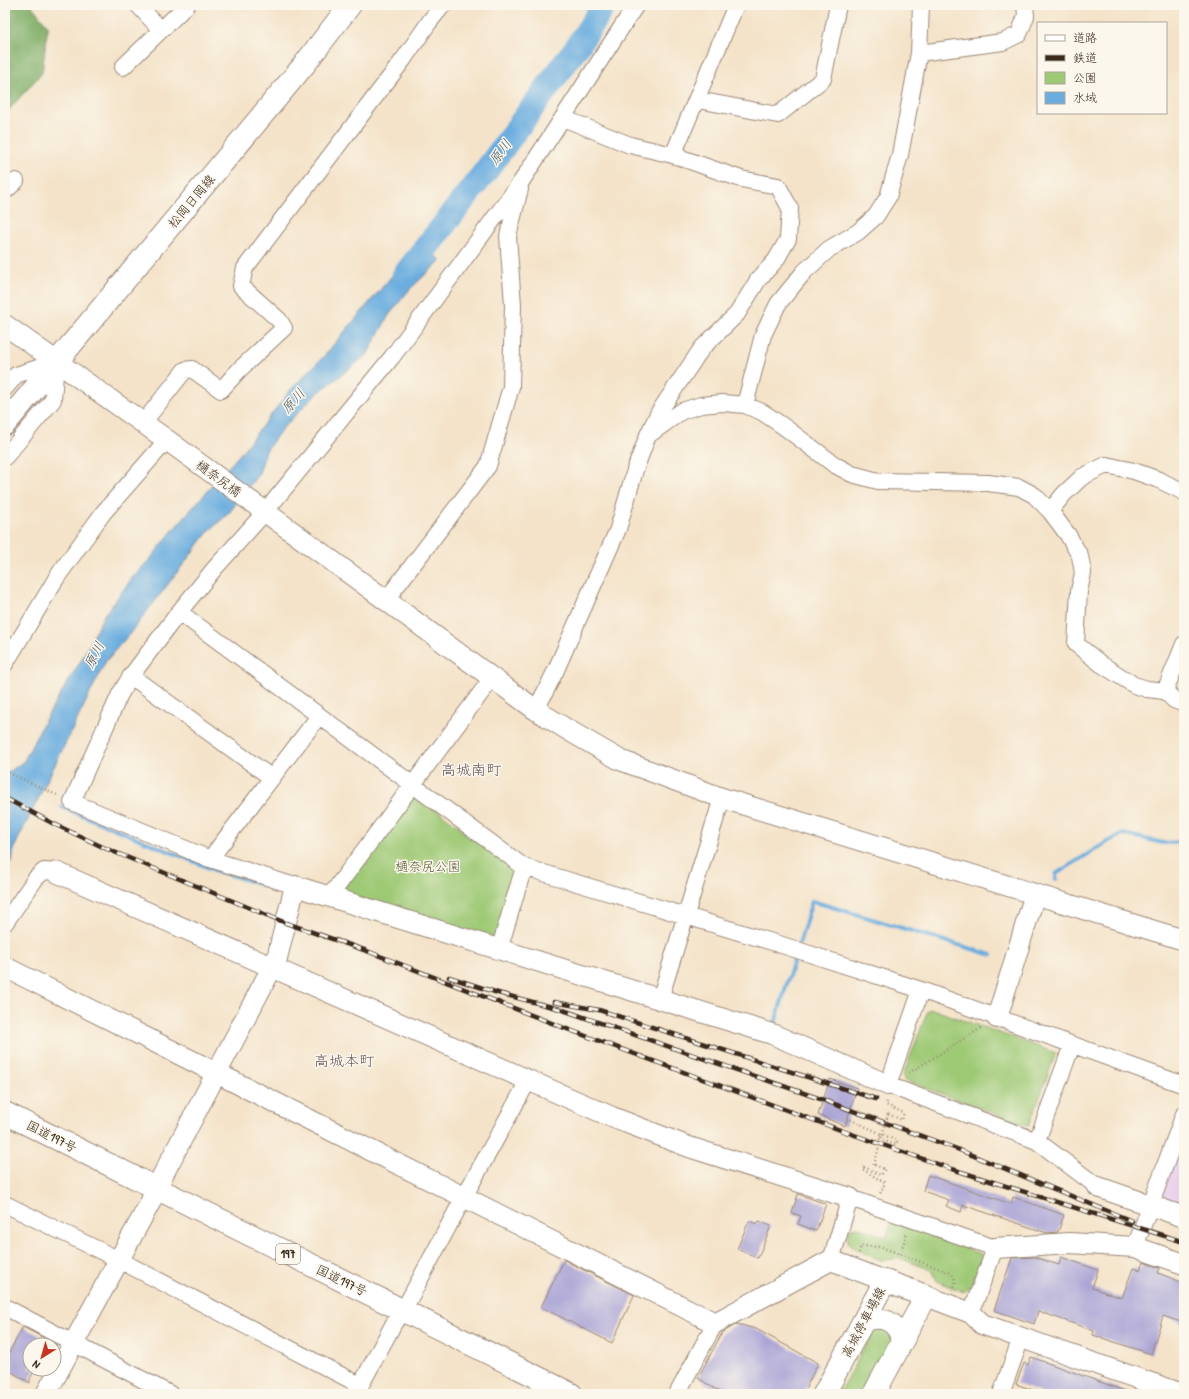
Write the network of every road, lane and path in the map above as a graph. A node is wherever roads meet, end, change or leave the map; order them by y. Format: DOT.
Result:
graph roads {
  1 [pos="138,5"];
  2 [pos="187,5"];
  3 [pos="350,5"];
  4 [pos="443,5"];
  5 [pos="636,5"];
  6 [pos="736,5"];
  7 [pos="838,5"];
  8 [pos="921,5"];
  9 [pos="1025,5"];
  10 [pos="161,30"];
  11 [pos="919,53"];
  12 [pos="123,67"];
  13 [pos="698,100"];
  14 [pos="563,118"];
  15 [pos="673,155"];
  16 [pos="521,182"];
  17 [pos="5,325"];
  18 [pos="56,362"];
  19 [pos="5,388"];
  20 [pos="745,405"];
  21 [pos="143,423"];
  22 [pos="5,424"];
  23 [pos="648,435"];
  24 [pos="174,445"];
  25 [pos="5,457"];
  26 [pos="1184,492"];
  27 [pos="261,509"];
  28 [pos="1050,511"];
  29 [pos="386,600"];
  30 [pos="179,612"];
  31 [pos="1184,644"];
  32 [pos="5,664"];
  33 [pos="131,676"];
  34 [pos="492,678"];
  35 [pos="1165,691"];
  36 [pos="1184,704"];
  37 [pos="536,710"];
  38 [pos="319,716"];
  39 [pos="5,771"];
  40 [pos="272,778"];
  41 [pos="413,785"];
  42 [pos="55,794"];
  43 [pos="722,798"];
  44 [pos="210,858"];
  45 [pos="524,867"];
  46 [pos="56,872"];
  47 [pos="295,886"];
  48 [pos="1035,894"];
  49 [pos="330,896"];
  50 [pos="686,916"];
  51 [pos="5,923"];
  52 [pos="1184,940"];
  53 [pos="500,950"];
  54 [pos="5,967"];
  55 [pos="272,968"];
  56 [pos="921,990"];
  57 [pos="660,999"];
  58 [pos="997,1018"];
  59 [pos="1072,1045"];
  60 [pos="218,1073"];
  61 [pos="528,1081"];
  62 [pos="1184,1085"];
  63 [pos="888,1086"];
  64 [pos="886,1105"];
  65 [pos="5,1113"];
  66 [pos="1184,1114"];
  67 [pos="847,1118"];
  68 [pos="5,1127"];
  69 [pos="880,1134"];
  70 [pos="880,1140"];
  71 [pos="1037,1141"];
  72 [pos="1098,1186"];
  73 [pos="153,1195"];
  74 [pos="464,1196"];
  75 [pos="850,1198"];
  76 [pos="5,1204"];
  77 [pos="1150,1205"];
  78 [pos="875,1207"];
  79 [pos="1184,1217"];
  80 [pos="912,1220"];
  81 [pos="1135,1246"];
  82 [pos="995,1248"];
  83 [pos="900,1254"];
  84 [pos="119,1260"];
  85 [pos="831,1260"];
  86 [pos="1184,1264"];
  87 [pos="854,1269"];
  88 [pos="885,1280"];
  89 [pos="926,1296"];
  90 [pos="947,1304"];
  91 [pos="5,1308"];
  92 [pos="971,1313"];
  93 [pos="398,1317"];
  94 [pos="862,1322"];
  95 [pos="715,1323"];
  96 [pos="1021,1338"];
  97 [pos="901,1342"];
  98 [pos="73,1344"];
  99 [pos="358,1390"];
  100 [pos="46,1394"];
  101 [pos="170,1394"];
  102 [pos="539,1394"];
  103 [pos="571,1394"];
  104 [pos="678,1394"];
  105 [pos="824,1394"];
  106 [pos="874,1394"];
  107 [pos="1001,1394"];
  108 [pos="1182,1394"];
  1 -- 10 [label="street"];
  2 -- 10 [label="street"];
  3 -- 18 [label="main road, 松岡日岡線"];
  4 -- 21 [label="street"];
  5 -- 14 [label="street"];
  6 -- 13 [label="street"];
  7 -- 13 [label="street"];
  8 -- 11 [label="street"];
  9 -- 11 [label="street"];
  10 -- 12 [label="street"];
  11 -- 20 [label="street"];
  13 -- 15 [label="street"];
  14 -- 15 [label="street"];
  14 -- 16 [label="street"];
  15 -- 23 [label="street"];
  16 -- 27 [label="street"];
  16 -- 29 [label="street"];
  17 -- 18 [label="street, 樋奈尻橋"];
  18 -- 19 [label="street"];
  18 -- 21 [label="street, 樋奈尻橋"];
  18 -- 22 [label="main road, 松岡日岡線"];
  18 -- 25 [label="street"];
  20 -- 23 [label="street"];
  20 -- 28 [label="street"];
  21 -- 24 [label="street, 樋奈尻橋"];
  23 -- 37 [label="street"];
  24 -- 27 [label="street, 樋奈尻橋"];
  24 -- 32 [label="street"];
  26 -- 28 [label="street"];
  27 -- 29 [label="street, 樋奈尻橋"];
  27 -- 30 [label="street"];
  28 -- 35 [label="street"];
  29 -- 34 [label="street, 樋奈尻橋"];
  30 -- 33 [label="street"];
  30 -- 38 [label="street"];
  31 -- 35 [label="street"];
  33 -- 40 [label="street"];
  33 -- 44 [label="street"];
  34 -- 37 [label="street, 樋奈尻橋"];
  34 -- 41 [label="street"];
  35 -- 36 [label="street"];
  37 -- 43 [label="street, 樋奈尻橋"];
  38 -- 40 [label="street"];
  38 -- 41 [label="street"];
  39 -- 42 [label="path"];
  40 -- 44 [label="street"];
  41 -- 45 [label="street"];
  41 -- 49 [label="street"];
  43 -- 48 [label="street, 樋奈尻橋"];
  43 -- 50 [label="street"];
  44 -- 47 [label="street"];
  45 -- 50 [label="street"];
  45 -- 53 [label="street"];
  46 -- 51 [label="street"];
  46 -- 55 [label="street"];
  47 -- 49 [label="street"];
  47 -- 55 [label="street"];
  48 -- 52 [label="street, 樋奈尻橋"];
  48 -- 58 [label="street"];
  49 -- 53 [label="street"];
  50 -- 56 [label="street"];
  50 -- 57 [label="street"];
  53 -- 57 [label="street"];
  54 -- 60 [label="street"];
  55 -- 60 [label="street"];
  55 -- 61 [label="street"];
  56 -- 58 [label="street"];
  56 -- 63 [label="street"];
  57 -- 63 [label="street"];
  58 -- 59 [label="street"];
  58 -- 63 [label="path"];
  59 -- 62 [label="street"];
  59 -- 71 [label="street"];
  60 -- 73 [label="street"];
  60 -- 74 [label="street"];
  61 -- 74 [label="street"];
  61 -- 75 [label="street"];
  63 -- 71 [label="street"];
  64 -- 70 [label="path, bridge"];
  65 -- 73 [label="main road, 国道197号 / 197"];
  66 -- 77 [label="street"];
  67 -- 69 [label="path"];
  68 -- 73 [label="main road, 国道197号 / 197"];
  69 -- 70 [label="path"];
  69 -- 70 [label="path"];
  70 -- 78 [label="path, bridge"];
  71 -- 72 [label="street"];
  72 -- 77 [label="street"];
  73 -- 84 [label="street"];
  73 -- 93 [label="main road, 国道197号 / 197"];
  74 -- 93 [label="street"];
  74 -- 95 [label="street"];
  75 -- 78 [label="street"];
  75 -- 85 [label="street"];
  76 -- 84 [label="street"];
  77 -- 79 [label="street"];
  77 -- 81 [label="street"];
  78 -- 80 [label="street"];
  80 -- 82 [label="street"];
  80 -- 83 [label="path"];
  81 -- 82 [label="street"];
  81 -- 86 [label="street"];
  82 -- 92 [label="street"];
  83 -- 87 [label="path"];
  83 -- 90 [label="path"];
  84 -- 98 [label="street"];
  84 -- 99 [label="street"];
  85 -- 87 [label="street"];
  85 -- 95 [label="street"];
  87 -- 88 [label="street"];
  88 -- 89 [label="main road, 高城停車場線"];
  88 -- 94 [label="main road, 高城停車場線"];
  89 -- 90 [label="street"];
  89 -- 97 [label="main road"];
  90 -- 92 [label="street"];
  91 -- 98 [label="street"];
  92 -- 96 [label="street"];
  93 -- 99 [label="street"];
  93 -- 102 [label="main road, 国道197号 / 197"];
  93 -- 103 [label="main road, 国道197号 / 197"];
  94 -- 97 [label="street"];
  94 -- 105 [label="main road, 高城停車場線"];
  95 -- 104 [label="street"];
  96 -- 107 [label="street"];
  96 -- 108 [label="street"];
  97 -- 106 [label="main road"];
  98 -- 100 [label="street"];
  98 -- 101 [label="street"];
}
